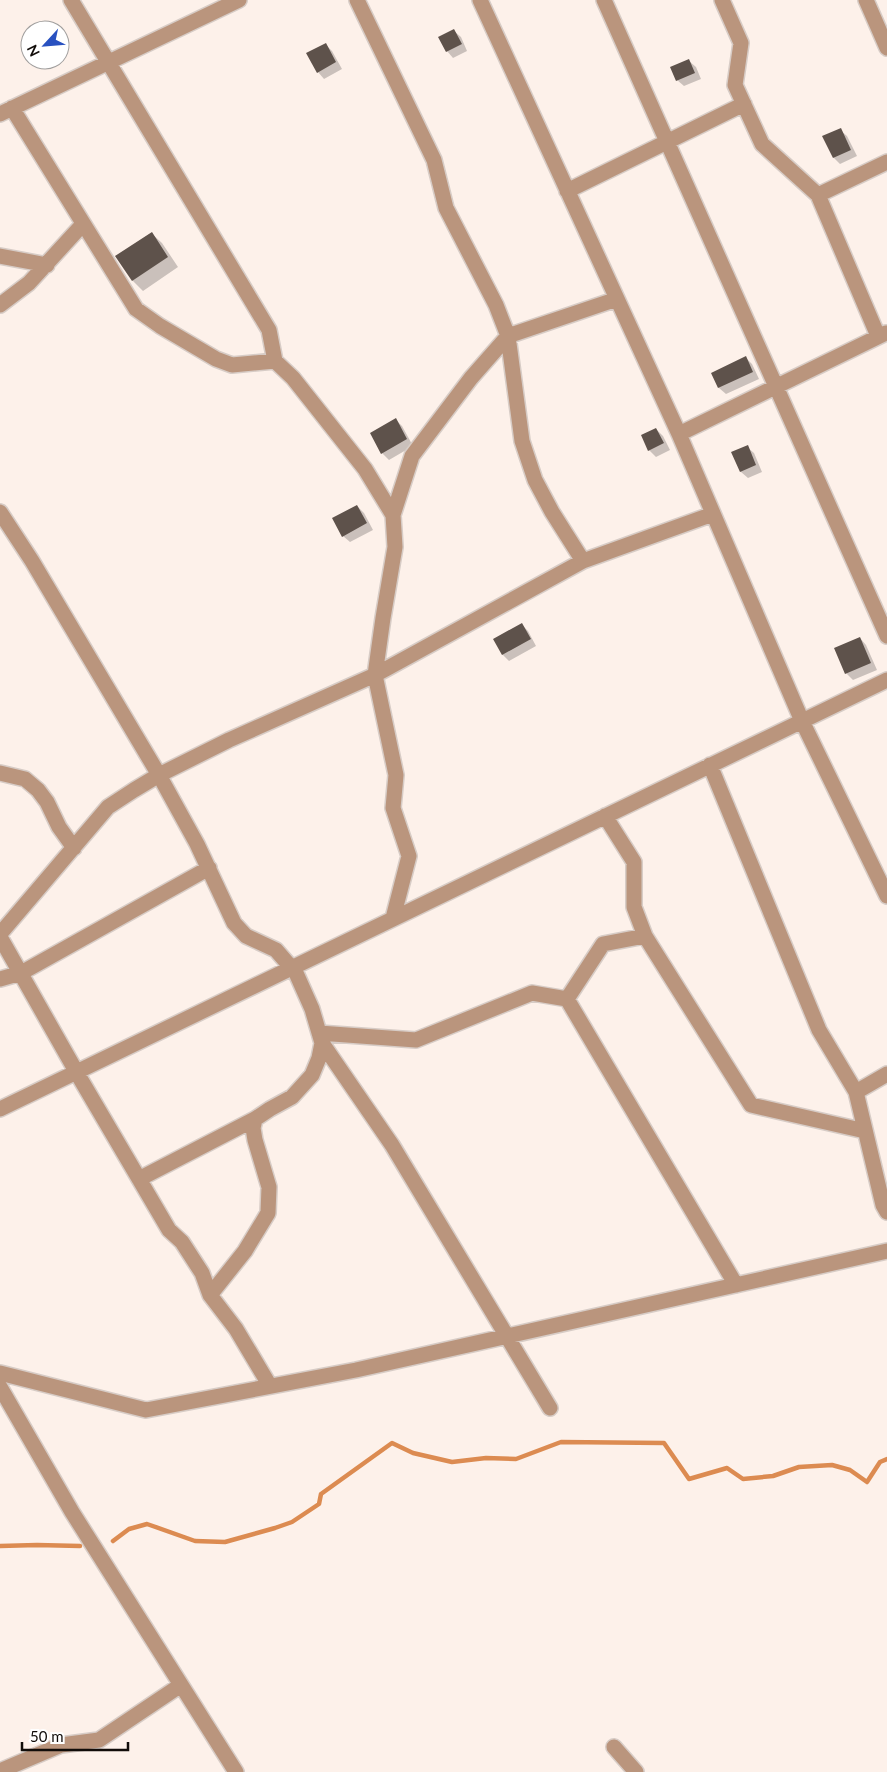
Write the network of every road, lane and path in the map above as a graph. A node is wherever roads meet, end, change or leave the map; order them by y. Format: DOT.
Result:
graph roads {
  1 [pos="71,0"];
  2 [pos="239,0"];
  3 [pos="357,0"];
  4 [pos="480,0"];
  5 [pos="604,0"];
  6 [pos="722,0"];
  7 [pos="869,1"];
  8 [pos="887,48"];
  9 [pos="109,62"];
  10 [pos="744,104"];
  11 [pos="6,111"];
  12 [pos="667,141"];
  13 [pos="887,162"];
  14 [pos="567,191"];
  15 [pos="818,195"];
  16 [pos="84,224"];
  17 [pos="0,256"];
  18 [pos="47,265"];
  19 [pos="617,299"];
  20 [pos="0,305"];
  21 [pos="883,334"];
  22 [pos="508,336"];
  23 [pos="275,361"];
  24 [pos="776,386"];
  25 [pos="678,434"];
  26 [pos="0,512"];
  27 [pos="713,514"];
  28 [pos="393,515"];
  29 [pos="583,561"];
  30 [pos="887,636"];
  31 [pos="375,675"];
  32 [pos="884,684"];
  33 [pos="802,721"];
  34 [pos="710,765"];
  35 [pos="0,773"];
  36 [pos="159,775"];
  37 [pos="605,816"];
  38 [pos="74,848"];
  39 [pos="209,868"];
  40 [pos="887,896"];
  41 [pos="393,918"];
  42 [pos="0,935"];
  43 [pos="645,936"];
  44 [pos="291,968"];
  45 [pos="21,972"];
  46 [pos="0,979"];
  47 [pos="567,999"];
  48 [pos="320,1038"];
  49 [pos="76,1072"];
  50 [pos="887,1074"];
  51 [pos="856,1092"];
  52 [pos="0,1109"];
  53 [pos="255,1119"];
  54 [pos="865,1131"];
  55 [pos="139,1179"];
  56 [pos="887,1212"];
  57 [pos="887,1251"];
  58 [pos="736,1285"];
  59 [pos="210,1295"];
  60 [pos="507,1336"];
  61 [pos="0,1373"];
  62 [pos="270,1386"];
  63 [pos="0,1387"];
  64 [pos="550,1408"];
  65 [pos="181,1685"];
  66 [pos="614,1747"];
  67 [pos="0,1771"];
  68 [pos="236,1772"];
  69 [pos="636,1772"];
  1 -- 9 [label="street"];
  2 -- 9 [label="street"];
  3 -- 22 [label="street"];
  4 -- 14 [label="street"];
  5 -- 12 [label="street"];
  6 -- 10 [label="street"];
  7 -- 8 [label="street"];
  9 -- 11 [label="street"];
  9 -- 23 [label="street"];
  10 -- 12 [label="street"];
  10 -- 15 [label="street"];
  11 -- 16 [label="street"];
  12 -- 14 [label="street"];
  12 -- 24 [label="street"];
  13 -- 15 [label="street"];
  14 -- 19 [label="street"];
  15 -- 21 [label="street"];
  16 -- 18 [label="street"];
  16 -- 23 [label="street"];
  17 -- 18 [label="street"];
  18 -- 20 [label="street"];
  19 -- 22 [label="street"];
  19 -- 25 [label="street"];
  21 -- 24 [label="street"];
  22 -- 28 [label="street"];
  22 -- 29 [label="street"];
  23 -- 28 [label="street"];
  24 -- 25 [label="street"];
  24 -- 30 [label="street"];
  25 -- 27 [label="street"];
  26 -- 36 [label="street"];
  27 -- 29 [label="street"];
  27 -- 33 [label="street"];
  28 -- 31 [label="street"];
  29 -- 31 [label="street"];
  31 -- 36 [label="street"];
  31 -- 41 [label="street"];
  32 -- 33 [label="street"];
  33 -- 34 [label="street"];
  33 -- 40 [label="street"];
  34 -- 37 [label="street"];
  34 -- 51 [label="street"];
  35 -- 38 [label="street"];
  36 -- 38 [label="street"];
  36 -- 39 [label="street"];
  37 -- 41 [label="street"];
  37 -- 43 [label="street"];
  38 -- 42 [label="street"];
  39 -- 44 [label="street"];
  39 -- 45 [label="street"];
  41 -- 44 [label="street"];
  42 -- 45 [label="street"];
  43 -- 47 [label="street"];
  43 -- 54 [label="street"];
  44 -- 48 [label="street"];
  44 -- 49 [label="street"];
  45 -- 46 [label="street"];
  45 -- 49 [label="street"];
  47 -- 48 [label="street"];
  47 -- 58 [label="street"];
  48 -- 53 [label="street"];
  48 -- 60 [label="street"];
  49 -- 52 [label="street"];
  49 -- 55 [label="street"];
  50 -- 51 [label="street"];
  51 -- 54 [label="street"];
  53 -- 55 [label="street"];
  53 -- 59 [label="street"];
  54 -- 56 [label="street"];
  55 -- 59 [label="street"];
  57 -- 58 [label="street"];
  58 -- 60 [label="street"];
  59 -- 62 [label="street"];
  60 -- 62 [label="street"];
  60 -- 64 [label="street"];
  61 -- 62 [label="street"];
  63 -- 65 [label="street"];
  65 -- 67 [label="street"];
  65 -- 68 [label="street"];
  66 -- 69 [label="street"];
}
